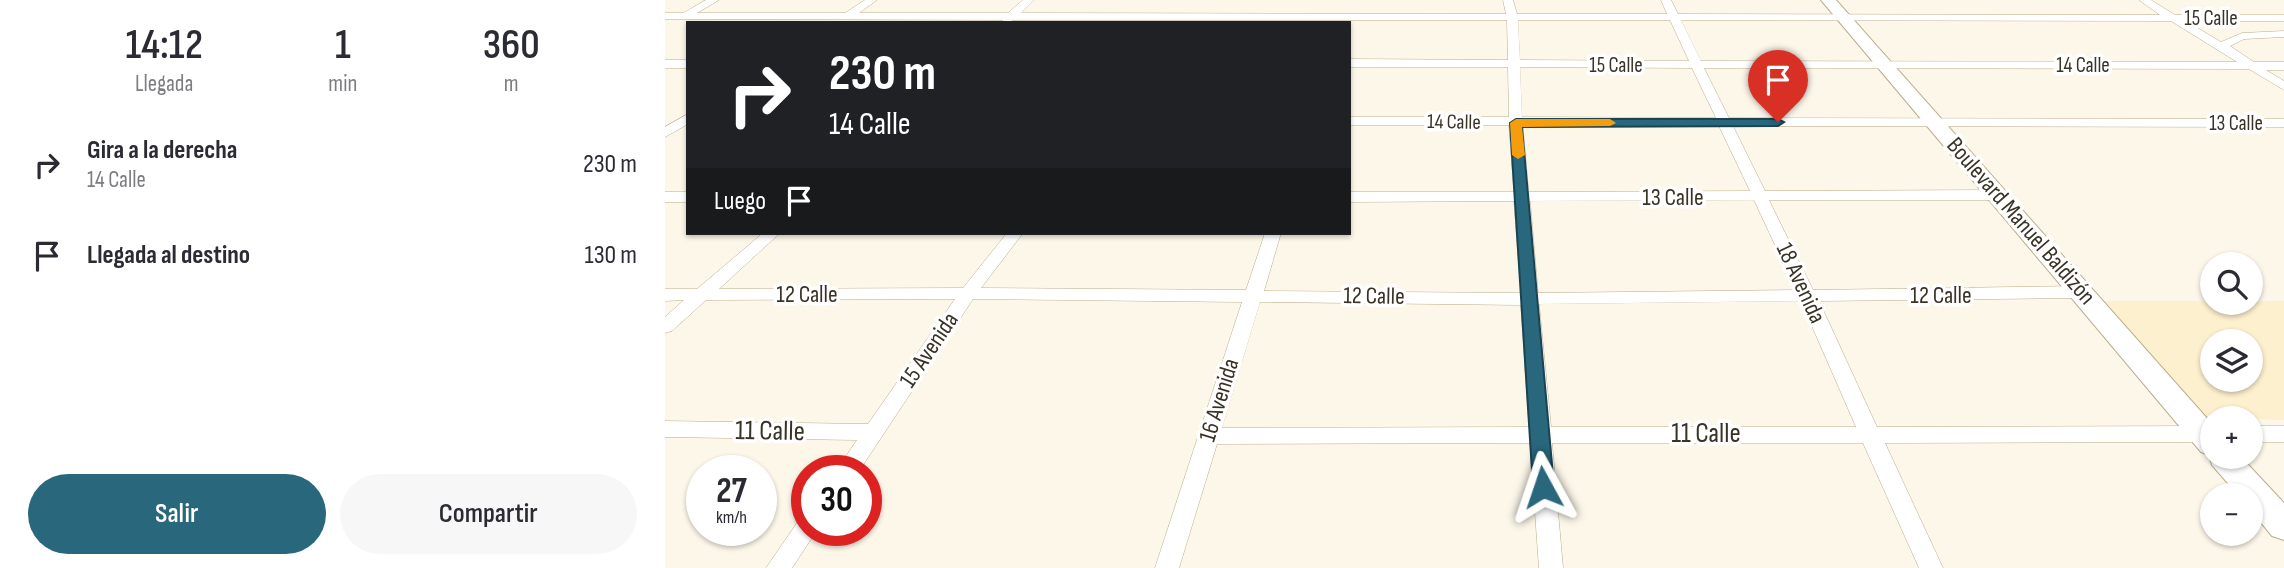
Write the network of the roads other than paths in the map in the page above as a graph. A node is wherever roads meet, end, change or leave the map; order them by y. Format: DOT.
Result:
graph roads {
  1 [pos="714,0"];
  2 [pos="872,0"];
  3 [pos="1029,0"];
  4 [pos="1189,0"];
  5 [pos="1667,0"];
  6 [pos="1828,0"];
  7 [pos="2144,0"];
  8 [pos="1510,8"];
  9 [pos="665,16"];
  10 [pos="683,16"];
  11 [pos="1338,16"];
  12 [pos="1674,18"];
  13 [pos="1845,18"];
  14 [pos="2173,18"];
  15 [pos="2284,18"];
  16 [pos="843,20"];
  17 [pos="1008,20"];
  18 [pos="1175,20"];
  19 [pos="665,26"];
  20 [pos="2284,34"];
  21 [pos="2227,51"];
  22 [pos="1351,63"];
  23 [pos="665,64"];
  24 [pos="686,64"];
  25 [pos="1513,64"];
  26 [pos="1882,64"];
  27 [pos="1697,65"];
  28 [pos="2251,65"];
  29 [pos="2284,65"];
  30 [pos="2284,86"];
  31 [pos="686,120"];
  32 [pos="665,121"];
  33 [pos="686,121"];
  34 [pos="1351,121"];
  35 [pos="1725,122"];
  36 [pos="1516,123"];
  37 [pos="2284,123"];
  38 [pos="1936,124"];
  39 [pos="665,133"];
  40 [pos="1996,195"];
  41 [pos="665,197"];
  42 [pos="686,197"];
  43 [pos="1351,197"];
  44 [pos="1522,197"];
  45 [pos="1760,197"];
  46 [pos="770,235"];
  47 [pos="1013,235"];
  48 [pos="1272,235"];
  49 [pos="2082,292"];
  50 [pos="968,293"];
  51 [pos="665,295"];
  52 [pos="703,295"];
  53 [pos="1252,295"];
  54 [pos="1807,295"];
  55 [pos="1529,299"];
  56 [pos="665,327"];
  57 [pos="2200,427"];
  58 [pos="665,429"];
  59 [pos="874,432"];
  60 [pos="1538,433"];
  61 [pos="1868,433"];
  62 [pos="2263,434"];
  63 [pos="2284,434"];
  64 [pos="1208,436"];
  65 [pos="2200,442"];
  66 [pos="858,455"];
  67 [pos="2236,469"];
  68 [pos="2284,526"];
  69 [pos="794,546"];
  70 [pos="778,568"];
  71 [pos="1167,568"];
  72 [pos="1551,568"];
  73 [pos="1931,568"];
  1 -- 10 [label="street"];
  2 -- 16 [label="street"];
  3 -- 17 [label="street"];
  4 -- 18 [label="street"];
  5 -- 12 [label="street, 18 Avenida"];
  6 -- 13 [label="main road, Boulevard Manuel Baldizón"];
  7 -- 14 [label="street"];
  8 -- 11 [label="street, 15 Calle"];
  8 -- 12 [label="street, 15 Calle"];
  8 -- 25 [label="street"];
  9 -- 10 [label="street, 15 Calle"];
  10 -- 16 [label="street, 15 Calle"];
  10 -- 19 [label="street"];
  11 -- 18 [label="street, 15 Calle"];
  12 -- 13 [label="street, 15 Calle"];
  12 -- 27 [label="street, 18 Avenida"];
  13 -- 14 [label="street, 15 Calle"];
  13 -- 26 [label="main road, Boulevard Manuel Baldizón"];
  14 -- 15 [label="street, 15 Calle"];
  14 -- 21 [label="street"];
  16 -- 17 [label="street, 15 Calle"];
  17 -- 18 [label="street, 15 Calle"];
  20 -- 21 [label="street"];
  21 -- 28 [label="street"];
  22 -- 25 [label="street, 15 Calle"];
  23 -- 24 [label="street"];
  25 -- 27 [label="street, 15 Calle"];
  25 -- 36 [label="street"];
  26 -- 27 [label="street, 15 Calle"];
  26 -- 28 [label="street, 14 Calle"];
  26 -- 38 [label="main road, Boulevard Manuel Baldizón"];
  27 -- 35 [label="street, 18 Avenida"];
  28 -- 29 [label="street, 14 Calle"];
  28 -- 30 [label="street"];
  31 -- 32 [label="street"];
  33 -- 39 [label="street"];
  34 -- 36 [label="street, 14 Calle"];
  35 -- 36 [label="street, 14 Calle"];
  35 -- 38 [label="street, 14 Calle"];
  35 -- 45 [label="street, 18 Avenida"];
  36 -- 44 [label="street"];
  37 -- 38 [label="street, 13 Calle"];
  38 -- 40 [label="main road, Boulevard Manuel Baldizón"];
  40 -- 45 [label="street, 13 Calle"];
  40 -- 49 [label="main road, Boulevard Manuel Baldizón"];
  41 -- 42 [label="street"];
  43 -- 44 [label="street, 13 Calle"];
  44 -- 45 [label="street, 13 Calle"];
  44 -- 55 [label="street"];
  45 -- 54 [label="street, 18 Avenida"];
  46 -- 52 [label="street"];
  47 -- 50 [label="street, 15 Avenida"];
  48 -- 53 [label="street, 16 Avenida"];
  49 -- 54 [label="street, 12 Calle"];
  49 -- 57 [label="main road, Boulevard Manuel Baldizón"];
  50 -- 52 [label="street, 12 Calle"];
  50 -- 53 [label="street, 12 Calle"];
  50 -- 59 [label="street, 15 Avenida"];
  51 -- 52 [label="street, 12 Calle"];
  52 -- 56 [label="street"];
  53 -- 55 [label="street, 12 Calle"];
  53 -- 64 [label="street, 16 Avenida"];
  54 -- 55 [label="street, 12 Calle"];
  54 -- 61 [label="street, 18 Avenida"];
  55 -- 60 [label="street"];
  58 -- 59 [label="street, 11 Calle"];
  59 -- 66 [label="street, 15 Avenida"];
  60 -- 61 [label="street, 11 Calle"];
  60 -- 64 [label="street, 11 Calle"];
  60 -- 72 [label="street"];
  61 -- 65 [label="street, 11 Calle"];
  61 -- 73 [label="street, 18 Avenida"];
  62 -- 63 [label="street"];
  64 -- 71 [label="street, 16 Avenida"];
  67 -- 68 [label="main road, Boulevard Manuel Baldizón"];
  69 -- 70 [label="street"];
}
